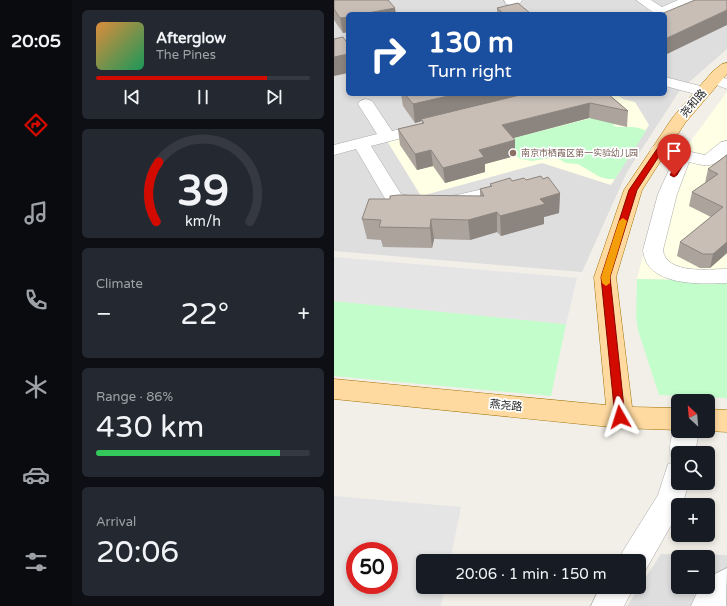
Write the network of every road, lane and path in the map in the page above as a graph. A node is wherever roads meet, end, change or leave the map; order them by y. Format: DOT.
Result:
graph roads {
  1 [pos="642,0"];
  2 [pos="688,0"];
  3 [pos="658,12"];
  4 [pos="661,12"];
  5 [pos="667,81"];
  6 [pos="713,85"];
  7 [pos="667,93"];
  8 [pos="366,104"];
  9 [pos="440,123"];
  10 [pos="387,136"];
  11 [pos="361,143"];
  12 [pos="727,146"];
  13 [pos="334,150"];
  14 [pos="659,150"];
  15 [pos="684,156"];
  16 [pos="522,184"];
  17 [pos="727,276"];
  18 [pos="334,389"];
  19 [pos="620,417"];
  20 [pos="671,419"];
  21 [pos="715,420"];
  22 [pos="727,421"];
  23 [pos="673,490"];
  24 [pos="638,554"];
  25 [pos="727,583"];
  26 [pos="614,594"];
  27 [pos="606,606"];
  28 [pos="707,606"];
  1 -- 3 [label="street"];
  2 -- 4 [label="street"];
  5 -- 6 [label="street"];
  6 -- 7 [label="street"];
  6 -- 14 [label="main road, 尧和路"];
  8 -- 10 [label="street"];
  9 -- 10 [label="street"];
  10 -- 11 [label="street"];
  11 -- 13 [label="street"];
  11 -- 16 [label="street"];
  12 -- 15 [label="street"];
  14 -- 15 [label="street"];
  14 -- 19 [label="main road, 尧和路"];
  15 -- 17 [label="street"];
  18 -- 19 [label="main road, 燕尧路"];
  19 -- 20 [label="main road, 燕尧路"];
  21 -- 22 [label="main road"];
  23 -- 24 [label="street"];
  25 -- 28 [label="street"];
  26 -- 27 [label="street"];
}
